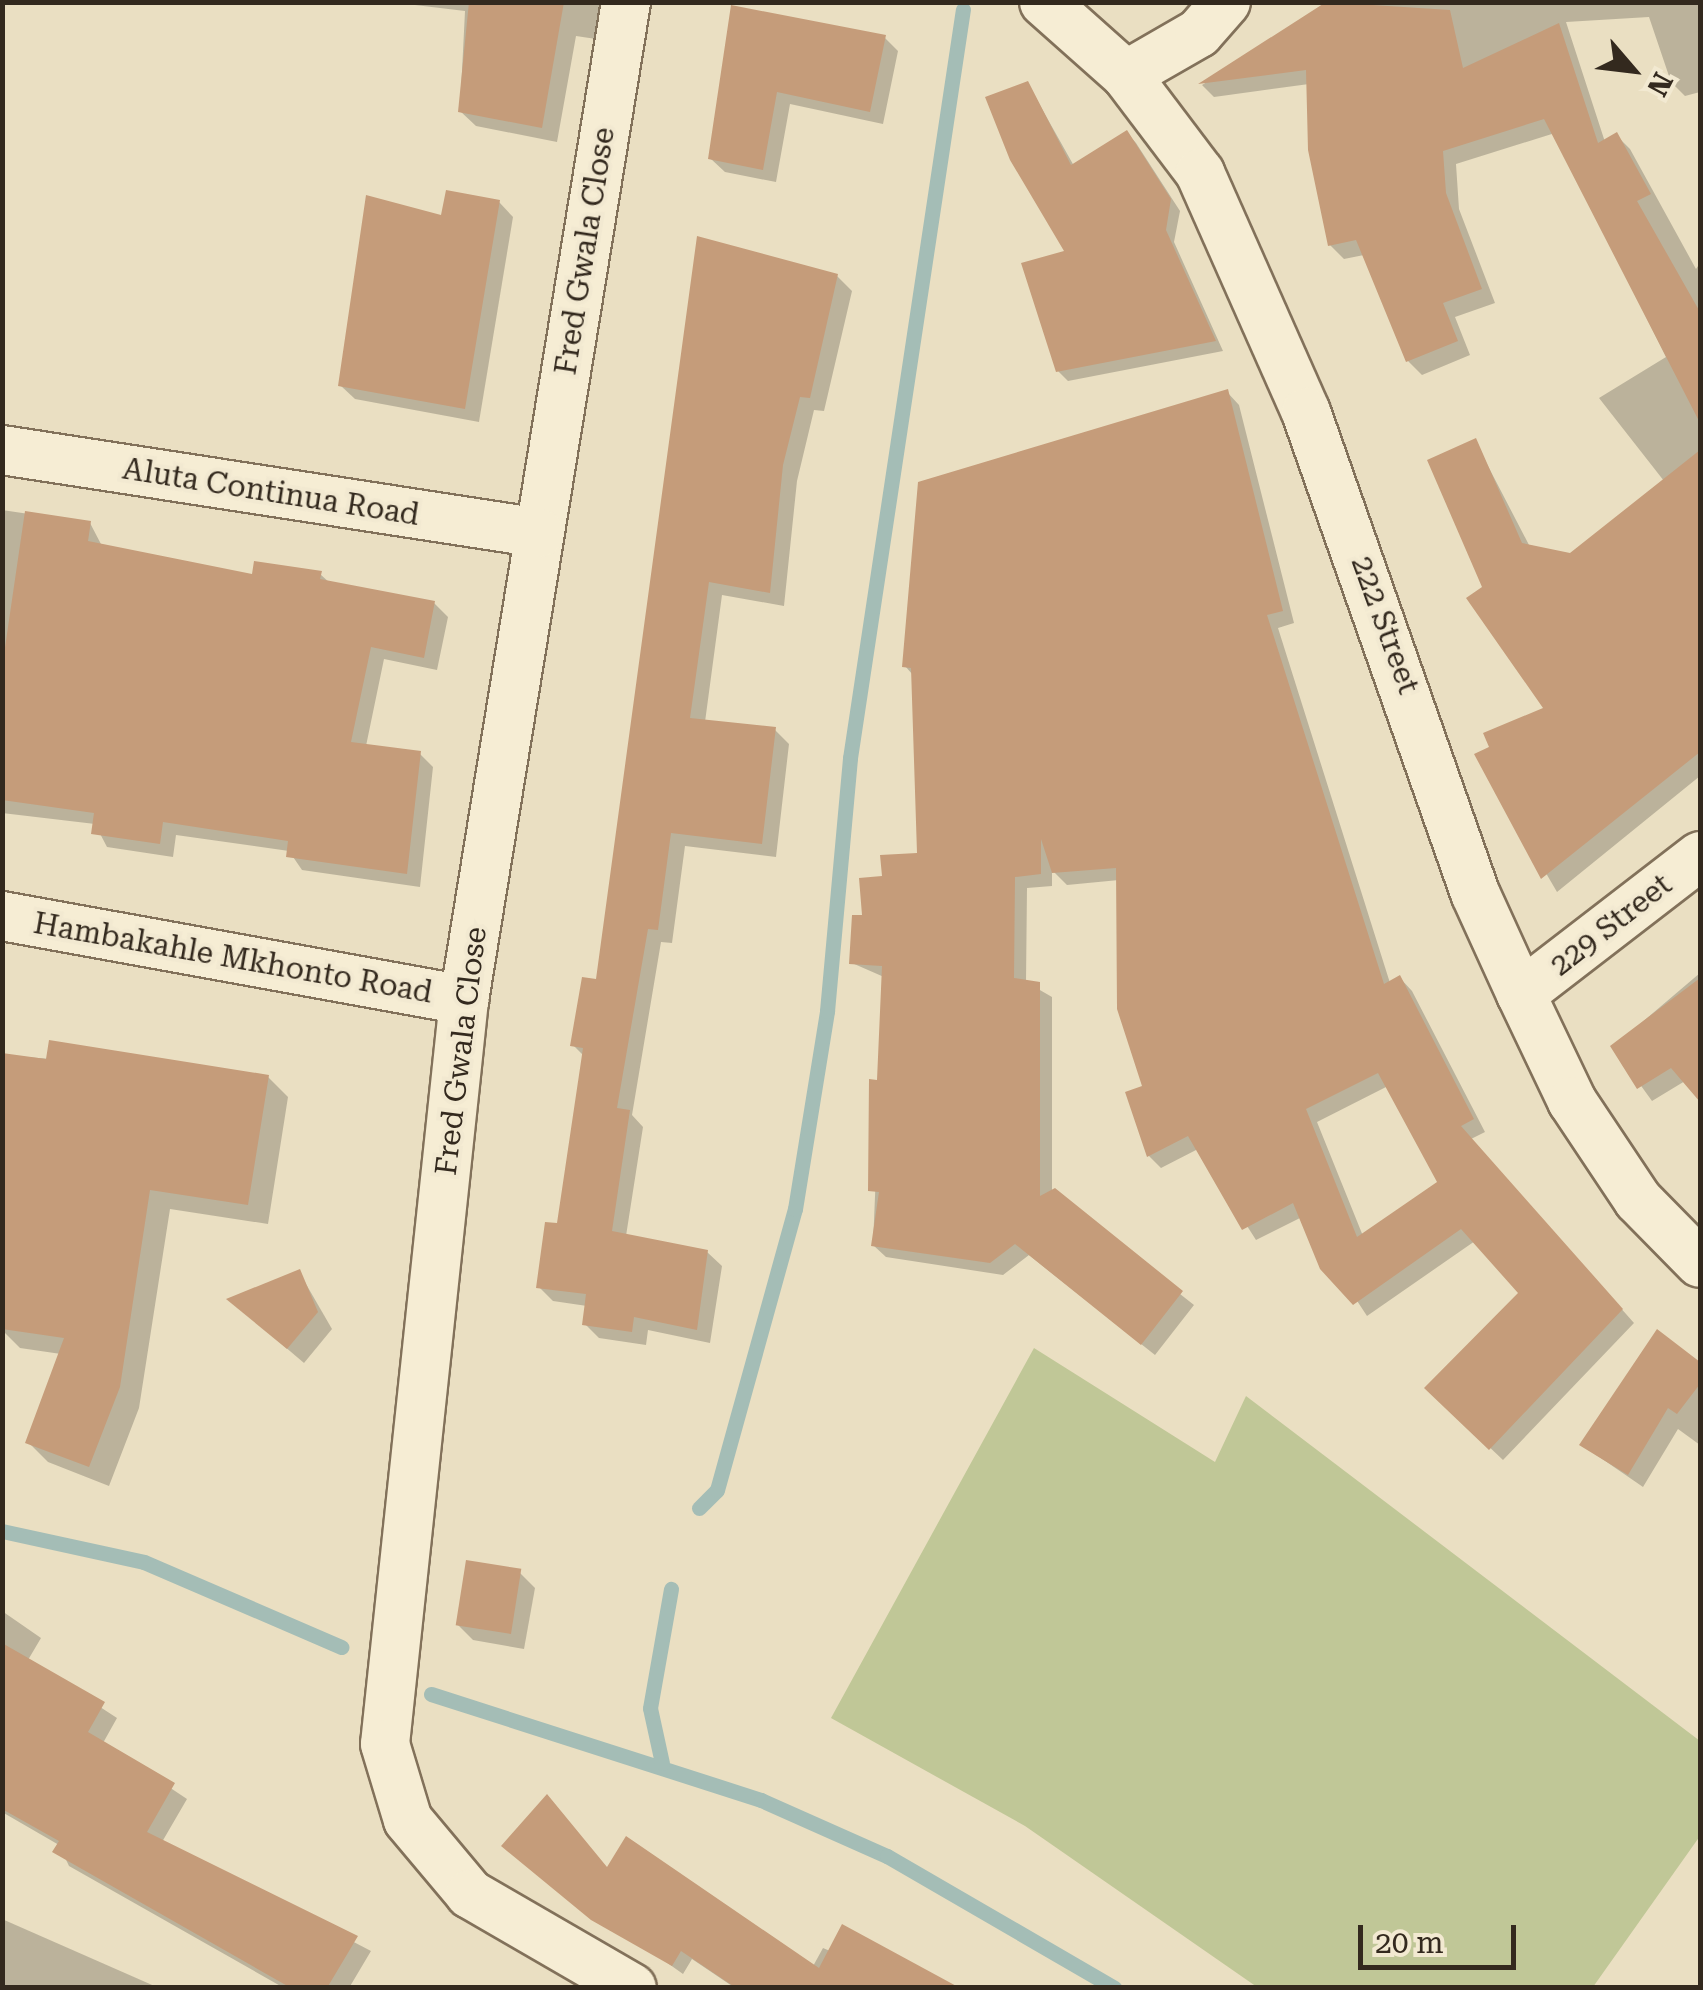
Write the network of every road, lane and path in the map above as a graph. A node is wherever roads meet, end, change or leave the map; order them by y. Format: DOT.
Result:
graph roads {
  1 [pos="626,2"];
  2 [pos="1044,2"];
  3 [pos="1226,2"];
  4 [pos="1126,74"];
  5 [pos="2,450"];
  6 [pos="540,533"];
  7 [pos="1700,856"];
  8 [pos="2,916"];
  9 [pos="1521,994"];
  10 [pos="464,1000"];
  11 [pos="1700,1263"];
  12 [pos="632,1988"];
  1 -- 6 [label="street, Fred Gwala Close"];
  2 -- 4 [label="street, 222 Street"];
  3 -- 4 [label="street"];
  4 -- 9 [label="street, 222 Street"];
  5 -- 6 [label="street, Aluta Continua Road"];
  6 -- 10 [label="street, Fred Gwala Close"];
  7 -- 9 [label="street, 229 Street"];
  8 -- 10 [label="street, Hambakahle Mkhonto Road"];
  9 -- 11 [label="street, 222 Street"];
  10 -- 12 [label="street, Fred Gwala Close"];
}
